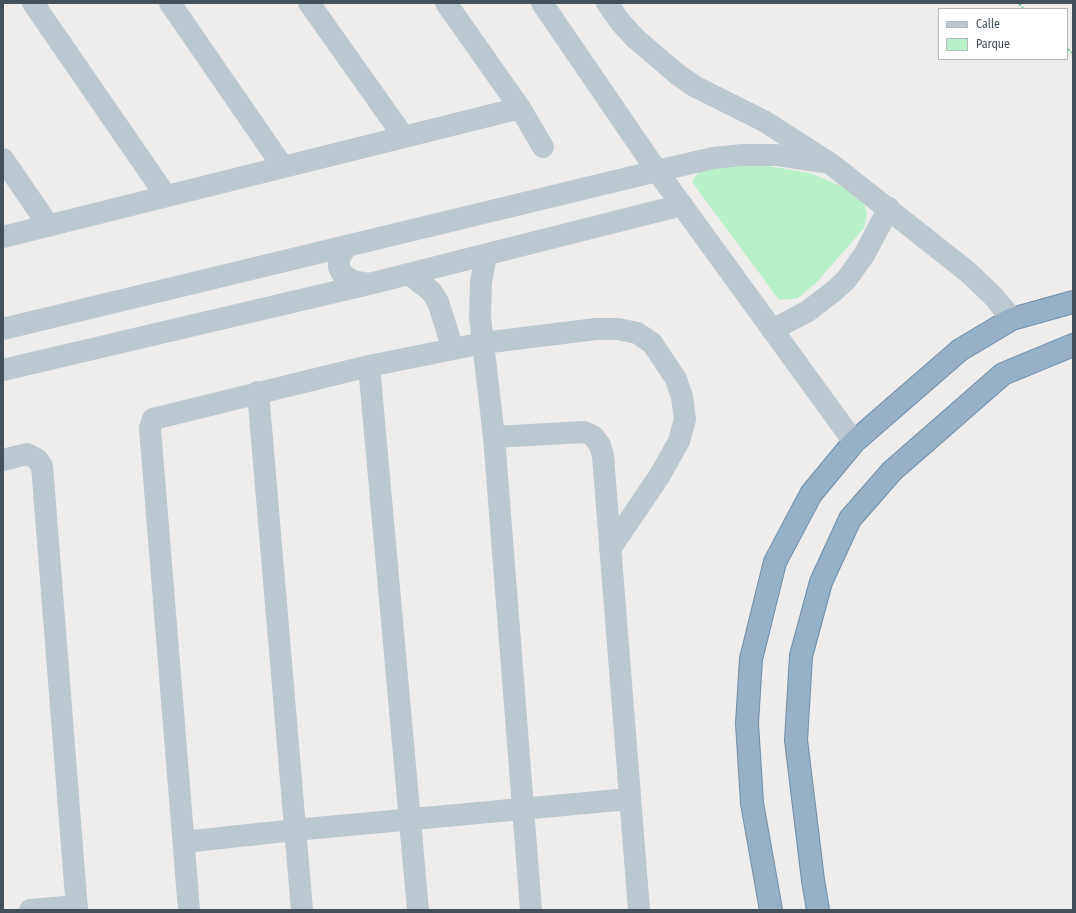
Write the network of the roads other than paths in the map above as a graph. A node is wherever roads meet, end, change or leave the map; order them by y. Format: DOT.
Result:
graph roads {
  1 [pos="33,3"];
  2 [pos="170,3"];
  3 [pos="309,3"];
  4 [pos="446,3"];
  5 [pos="542,3"];
  6 [pos="608,3"];
  7 [pos="520,108"];
  8 [pos="404,137"];
  9 [pos="543,146"];
  10 [pos="3,159"];
  11 [pos="831,164"];
  12 [pos="283,167"];
  13 [pos="657,171"];
  14 [pos="166,196"];
  15 [pos="682,205"];
  16 [pos="889,208"];
  17 [pos="49,226"];
  18 [pos="3,237"];
  19 [pos="348,246"];
  20 [pos="486,255"];
  21 [pos="409,274"];
  22 [pos="369,284"];
  23 [pos="1073,302"];
  24 [pos="1012,319"];
  25 [pos="3,330"];
  26 [pos="772,330"];
  27 [pos="483,343"];
  28 [pos="1073,345"];
  29 [pos="453,349"];
  30 [pos="369,366"];
  31 [pos="3,370"];
  32 [pos="258,392"];
  33 [pos="494,437"];
  34 [pos="854,442"];
  35 [pos="3,460"];
  36 [pos="610,549"];
  37 [pos="629,799"];
  38 [pos="522,808"];
  39 [pos="410,820"];
  40 [pos="295,830"];
  41 [pos="184,842"];
  42 [pos="77,908"];
  43 [pos="30,910"];
  44 [pos="189,910"];
  45 [pos="302,910"];
  46 [pos="418,910"];
  47 [pos="531,910"];
  48 [pos="639,910"];
  49 [pos="771,910"];
  50 [pos="818,910"];
  1 -- 14 [label="street"];
  2 -- 12 [label="street"];
  3 -- 8 [label="street"];
  4 -- 7 [label="street"];
  5 -- 13 [label="street"];
  6 -- 11 [label="street"];
  7 -- 8 [label="street"];
  7 -- 9 [label="street"];
  8 -- 12 [label="street"];
  10 -- 17 [label="street"];
  11 -- 13 [label="street"];
  11 -- 16 [label="street"];
  12 -- 14 [label="street"];
  13 -- 15 [label="street"];
  13 -- 19 [label="street"];
  14 -- 17 [label="street"];
  15 -- 20 [label="street"];
  15 -- 26 [label="street"];
  16 -- 24 [label="street"];
  16 -- 26 [label="street"];
  17 -- 18 [label="street"];
  19 -- 22 [label="street"];
  19 -- 25 [label="street"];
  20 -- 21 [label="street"];
  20 -- 27 [label="street"];
  21 -- 22 [label="street"];
  21 -- 29 [label="street"];
  22 -- 31 [label="street"];
  23 -- 24 [label="highway"];
  24 -- 34 [label="highway"];
  26 -- 34 [label="street"];
  27 -- 29 [label="street"];
  27 -- 33 [label="street"];
  27 -- 36 [label="street"];
  28 -- 50 [label="highway"];
  29 -- 30 [label="street"];
  30 -- 32 [label="street"];
  30 -- 39 [label="street"];
  32 -- 40 [label="street"];
  32 -- 41 [label="street"];
  33 -- 36 [label="street"];
  33 -- 38 [label="street"];
  34 -- 49 [label="highway"];
  35 -- 42 [label="street"];
  36 -- 37 [label="street"];
  37 -- 38 [label="street"];
  37 -- 48 [label="street"];
  38 -- 39 [label="street"];
  38 -- 47 [label="street"];
  39 -- 40 [label="street"];
  39 -- 46 [label="street"];
  40 -- 41 [label="street"];
  40 -- 45 [label="street"];
  41 -- 44 [label="street"];
  42 -- 43 [label="street"];
}
